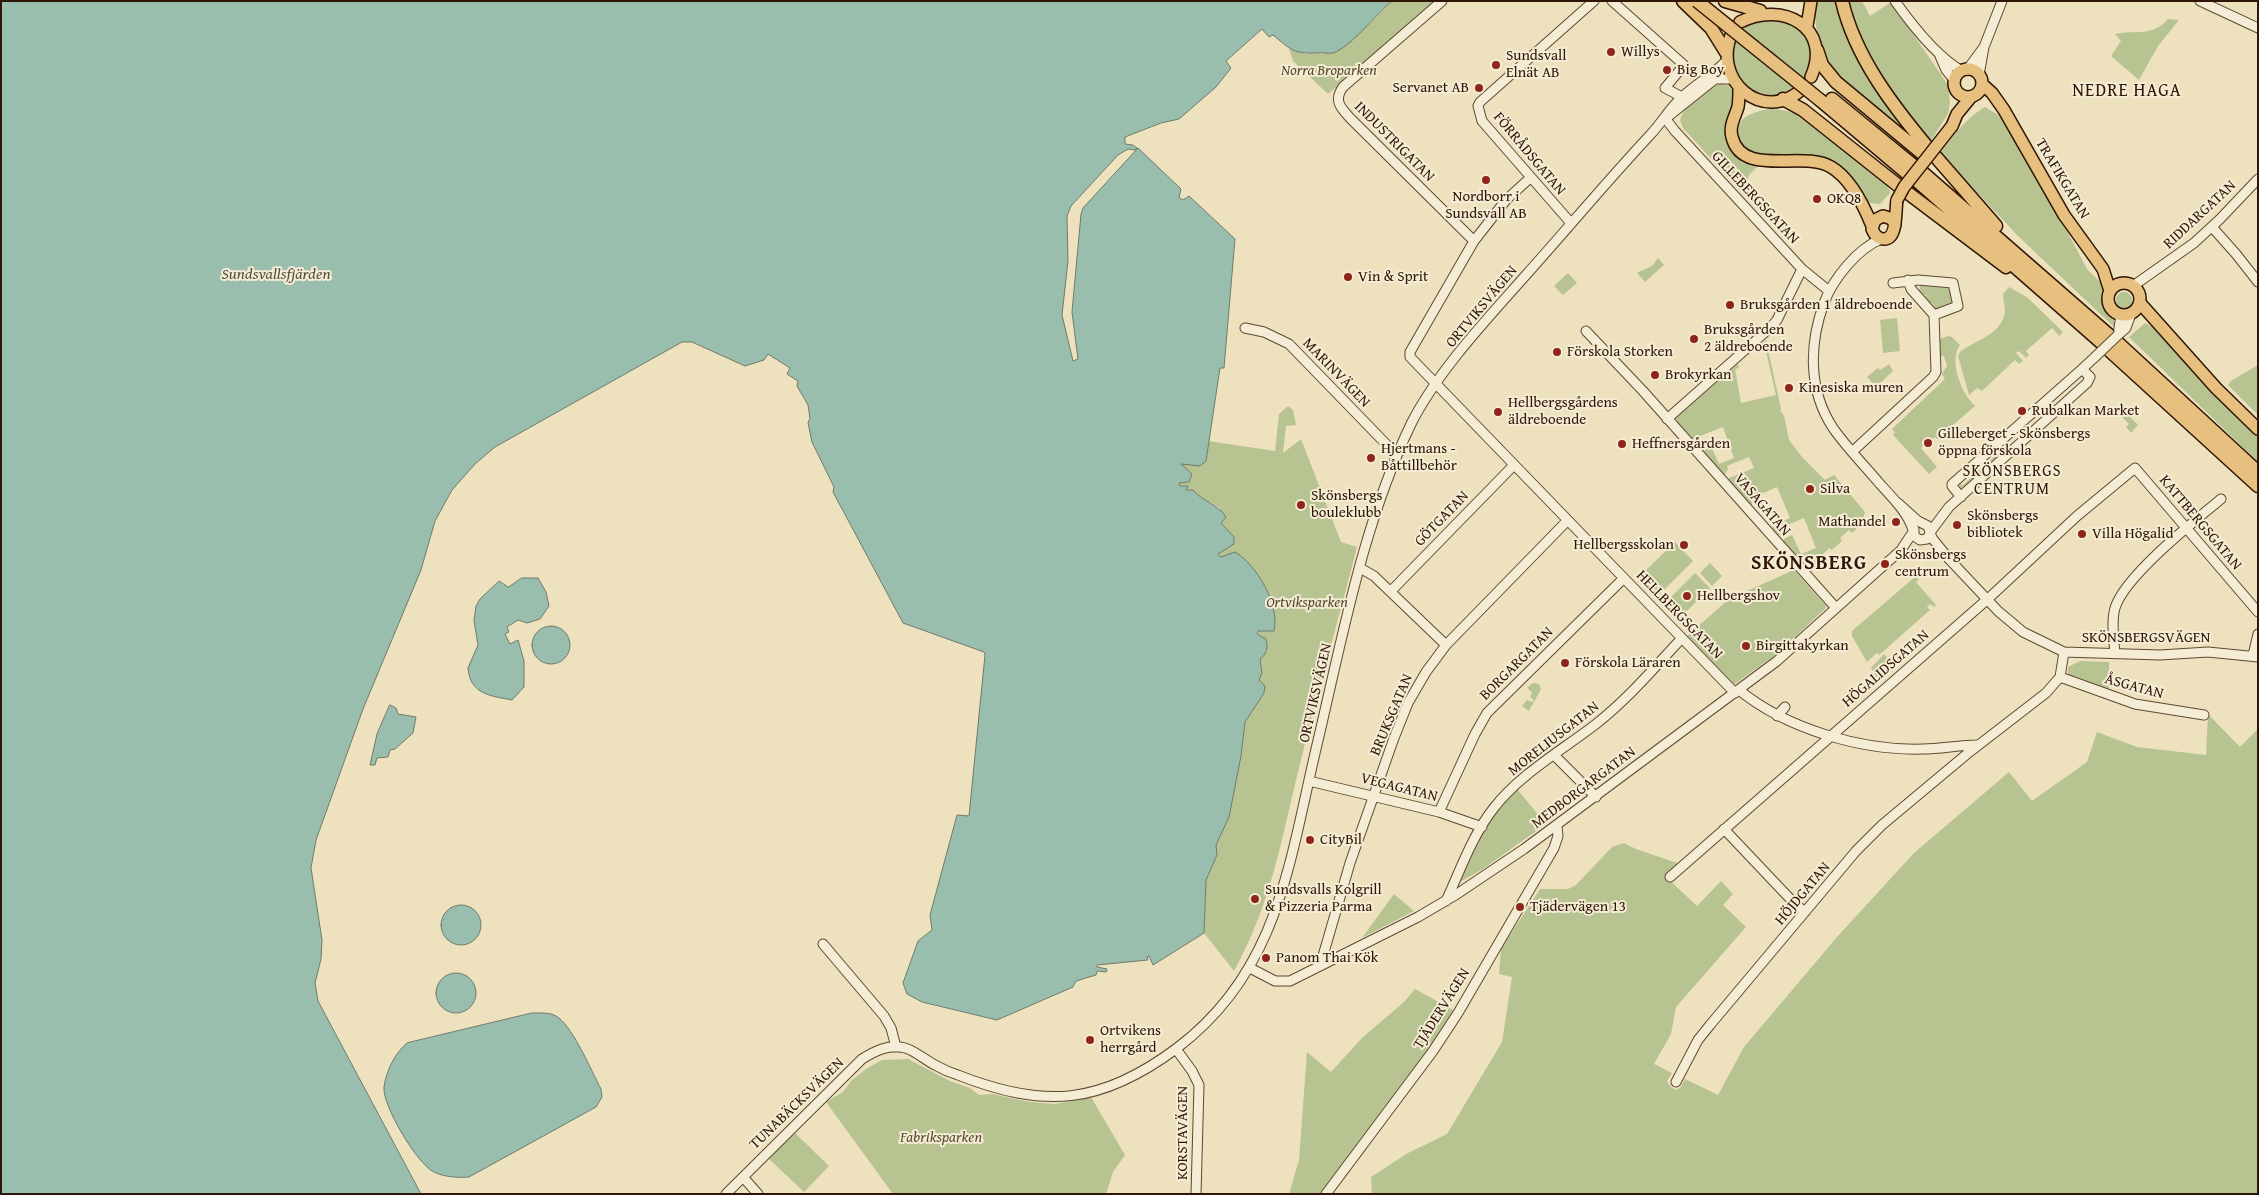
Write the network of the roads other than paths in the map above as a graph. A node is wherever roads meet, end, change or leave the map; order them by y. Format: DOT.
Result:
graph roads {
  1 [pos="1442,1"];
  2 [pos="1594,1"];
  3 [pos="1612,1"];
  4 [pos="1683,1"];
  5 [pos="1697,1"];
  6 [pos="1710,1"];
  7 [pos="1724,1"];
  8 [pos="1811,1"];
  9 [pos="1842,1"];
  10 [pos="1896,1"];
  11 [pos="2002,1"];
  12 [pos="2200,1"];
  13 [pos="1760,11"];
  14 [pos="1807,26"];
  15 [pos="2258,28"];
  16 [pos="1984,46"];
  17 [pos="1817,50"];
  18 [pos="1938,52"];
  19 [pos="1726,57"];
  20 [pos="1965,70"];
  21 [pos="1811,77"];
  22 [pos="1736,84"];
  23 [pos="1956,86"];
  24 [pos="1977,88"];
  25 [pos="1802,89"];
  26 [pos="1823,96"];
  27 [pos="1682,97"];
  28 [pos="1758,99"];
  29 [pos="1783,99"];
  30 [pos="1736,114"];
  31 [pos="1957,114"];
  32 [pos="1665,118"];
  33 [pos="1930,155"];
  34 [pos="1916,174"];
  35 [pos="1530,178"];
  36 [pos="2258,179"];
  37 [pos="1902,193"];
  38 [pos="1860,201"];
  39 [pos="1883,216"];
  40 [pos="1570,222"];
  41 [pos="1895,224"];
  42 [pos="2212,227"];
  43 [pos="1875,232"];
  44 [pos="1474,241"];
  45 [pos="2033,267"];
  46 [pos="1802,269"];
  47 [pos="2103,269"];
  48 [pos="1908,280"];
  49 [pos="2258,282"];
  50 [pos="1893,283"];
  51 [pos="2120,284"];
  52 [pos="2133,286"];
  53 [pos="1829,291"];
  54 [pos="2110,291"];
  55 [pos="2140,303"];
  56 [pos="1934,315"];
  57 [pos="2126,318"];
  58 [pos="2076,319"];
  59 [pos="2159,324"];
  60 [pos="1245,328"];
  61 [pos="1586,331"];
  62 [pos="2112,342"];
  63 [pos="2082,369"];
  64 [pos="1436,385"];
  65 [pos="1667,419"];
  66 [pos="2257,426"];
  67 [pos="1399,452"];
  68 [pos="1852,452"];
  69 [pos="1514,466"];
  70 [pos="2258,472"];
  71 [pos="2118,480"];
  72 [pos="2258,486"];
  73 [pos="1961,497"];
  74 [pos="2221,499"];
  75 [pos="1898,503"];
  76 [pos="1949,507"];
  77 [pos="1567,521"];
  78 [pos="1923,523"];
  79 [pos="2186,528"];
  80 [pos="1913,531"];
  81 [pos="1926,536"];
  82 [pos="1901,550"];
  83 [pos="1360,568"];
  84 [pos="1624,578"];
  85 [pos="1391,591"];
  86 [pos="1986,600"];
  87 [pos="1836,608"];
  88 [pos="2258,612"];
  89 [pos="2258,634"];
  90 [pos="1682,638"];
  91 [pos="1446,645"];
  92 [pos="2064,652"];
  93 [pos="2114,654"];
  94 [pos="2255,656"];
  95 [pos="2060,677"];
  96 [pos="1737,692"];
  97 [pos="1785,707"];
  98 [pos="1777,716"];
  99 [pos="2204,716"];
  100 [pos="1831,736"];
  101 [pos="1977,745"];
  102 [pos="1554,755"];
  103 [pos="1309,781"];
  104 [pos="1375,796"];
  105 [pos="1596,796"];
  106 [pos="1438,812"];
  107 [pos="1557,826"];
  108 [pos="1482,827"];
  109 [pos="1724,829"];
  110 [pos="1670,877"];
  111 [pos="1446,901"];
  112 [pos="1805,912"];
  113 [pos="823,944"];
  114 [pos="1320,966"];
  115 [pos="1250,968"];
  116 [pos="891,1028"];
  117 [pos="896,1047"];
  118 [pos="910,1049"];
  119 [pos="1176,1049"];
  120 [pos="1676,1082"];
  121 [pos="743,1177"];
  122 [pos="726,1194"];
  123 [pos="757,1194"];
  124 [pos="1196,1194"];
  125 [pos="1326,1194"];
  1 -- 44 [label="street, INDUSTRIGATAN"];
  2 -- 35 [label="street, FÖRRÅDSGATAN"];
  3 -- 27 [label="street"];
  4 -- 19 [label="highway"];
  5 -- 26 [label="highway, bridge"];
  6 -- 26 [label="highway"];
  7 -- 13 [label="highway"];
  8 -- 14 [label="main road"];
  9 -- 33 [label="highway"];
  10 -- 18 [label="street"];
  11 -- 16 [label="street"];
  12 -- 15 [label="street"];
  13 -- 14 [label="main road"];
  13 -- 19 [label="main road"];
  14 -- 17 [label="main road"];
  16 -- 20 [label="street"];
  16 -- 24 [label="street"];
  17 -- 21 [label="main road"];
  17 -- 33 [label="highway"];
  18 -- 20 [label="street"];
  18 -- 23 [label="street"];
  19 -- 22 [label="main road"];
  19 -- 27 [label="street, ORTVIKSVÄGEN"];
  20 -- 23 [label="main road"];
  20 -- 24 [label="main road"];
  22 -- 28 [label="main road"];
  22 -- 30 [label="main road"];
  22 -- 32 [label="street, ORTVIKSVÄGEN"];
  23 -- 24 [label="main road"];
  23 -- 31 [label="main road"];
  24 -- 31 [label="main road"];
  24 -- 47 [label="main road, TRAFIKGATAN"];
  25 -- 29 [label="main road"];
  26 -- 34 [label="highway"];
  27 -- 32 [label="street, ORTVIKSVÄGEN"];
  28 -- 29 [label="main road"];
  28 -- 30 [label="main road"];
  29 -- 37 [label="highway"];
  30 -- 38 [label="main road"];
  31 -- 37 [label="main road, bridge"];
  32 -- 40 [label="street, ORTVIKSVÄGEN"];
  32 -- 46 [label="street, GILLEBERGSGATAN"];
  33 -- 45 [label="highway"];
  34 -- 45 [label="highway"];
  34 -- 58 [label="highway"];
  35 -- 40 [label="street, FÖRRÅDSGATAN"];
  35 -- 44 [label="street, HELLBERGSGATAN"];
  36 -- 42 [label="street, RIDDARGATAN"];
  37 -- 39 [label="main road"];
  37 -- 41 [label="main road"];
  37 -- 58 [label="highway"];
  38 -- 39 [label="main road"];
  38 -- 43 [label="main road"];
  39 -- 41 [label="main road"];
  39 -- 43 [label="main road"];
  40 -- 64 [label="street, ORTVIKSVÄGEN"];
  41 -- 43 [label="main road"];
  42 -- 49 [label="street"];
  42 -- 52 [label="street, RIDDARGATAN"];
  43 -- 53 [label="street"];
  44 -- 64 [label="street, HELLBERGSGATAN"];
  45 -- 62 [label="highway"];
  46 -- 53 [label="street, GILLEBERGSGATAN"];
  46 -- 65 [label="street"];
  47 -- 51 [label="main road, TRAFIKGATAN"];
  47 -- 54 [label="main road, TRAFIKGATAN"];
  48 -- 50 [label="street"];
  48 -- 56 [label="street"];
  48 -- 56 [label="street"];
  51 -- 52 [label="main road"];
  51 -- 54 [label="main road"];
  52 -- 55 [label="main road"];
  53 -- 68 [label="street"];
  54 -- 57 [label="main road"];
  55 -- 57 [label="main road"];
  55 -- 59 [label="main road"];
  56 -- 68 [label="street"];
  57 -- 59 [label="main road"];
  57 -- 62 [label="street"];
  58 -- 62 [label="highway"];
  59 -- 66 [label="main road"];
  60 -- 67 [label="street, MARINVÄGEN"];
  61 -- 65 [label="street, VASAGATAN"];
  62 -- 63 [label="street, bridge"];
  62 -- 70 [label="highway"];
  62 -- 72 [label="highway"];
  63 -- 73 [label="street, MEDBORGARGATAN"];
  63 -- 73 [label="street"];
  64 -- 67 [label="street, ORTVIKSVÄGEN"];
  64 -- 69 [label="street, HELLBERGSGATAN"];
  65 -- 87 [label="street, VASAGATAN"];
  67 -- 83 [label="street, ORTVIKSVÄGEN"];
  68 -- 75 [label="street"];
  69 -- 77 [label="street, HELLBERGSGATAN"];
  69 -- 85 [label="street, GÖTGATAN"];
  71 -- 79 [label="street, KATTBERGSGATAN"];
  71 -- 86 [label="street, HÖGALIDSGATAN"];
  73 -- 76 [label="street, MEDBORGARGATAN"];
  74 -- 79 [label="street"];
  75 -- 78 [label="street"];
  75 -- 80 [label="street"];
  76 -- 78 [label="street, MEDBORGARGATAN"];
  76 -- 81 [label="street, MEDBORGARGATAN"];
  77 -- 84 [label="street, HELLBERGSGATAN"];
  77 -- 91 [label="street, BRUKSGATAN"];
  78 -- 80 [label="street"];
  78 -- 81 [label="street"];
  79 -- 88 [label="street, KATTBERGSGATAN"];
  79 -- 93 [label="street"];
  80 -- 81 [label="street"];
  80 -- 82 [label="street, MEDBORGARGATAN"];
  81 -- 82 [label="street, MEDBORGARGATAN"];
  81 -- 86 [label="street, SKÖNSBERGSVÄGEN"];
  82 -- 87 [label="street, MEDBORGARGATAN"];
  83 -- 85 [label="street"];
  83 -- 103 [label="street, ORTVIKSVÄGEN"];
  84 -- 90 [label="street, HELLBERGSGATAN"];
  84 -- 106 [label="street, BORGARGATAN"];
  85 -- 91 [label="street"];
  86 -- 92 [label="street, SKÖNSBERGSVÄGEN"];
  86 -- 100 [label="street, HÖGALIDSGATAN"];
  87 -- 96 [label="street, MEDBORGARGATAN"];
  89 -- 94 [label="street"];
  90 -- 96 [label="street, HELLBERGSGATAN"];
  90 -- 102 [label="street, MORELIUSGATAN"];
  91 -- 104 [label="street, BRUKSGATAN"];
  92 -- 93 [label="street, SKÖNSBERGSVÄGEN"];
  92 -- 95 [label="street"];
  93 -- 94 [label="street, SKÖNSBERGSVÄGEN"];
  95 -- 99 [label="street, ÅSGATAN"];
  95 -- 101 [label="street"];
  96 -- 98 [label="street, HELLBERGSGATAN"];
  96 -- 105 [label="street, MEDBORGARGATAN"];
  97 -- 98 [label="street"];
  98 -- 100 [label="street, HELLBERGSGATAN"];
  100 -- 101 [label="street, HELLBERGSGATAN"];
  100 -- 109 [label="street, HÖGALIDSGATAN"];
  101 -- 112 [label="street, HÖJDGATAN"];
  102 -- 105 [label="street"];
  102 -- 108 [label="street, MORELIUSGATAN"];
  103 -- 104 [label="street, VEGAGATAN"];
  103 -- 115 [label="street, ORTVIKSVÄGEN"];
  104 -- 106 [label="street, VEGAGATAN"];
  104 -- 114 [label="street, BRUKSGATAN"];
  105 -- 107 [label="street, MEDBORGARGATAN"];
  106 -- 108 [label="street, VEGAGATAN"];
  107 -- 111 [label="street, MEDBORGARGATAN"];
  107 -- 125 [label="street, TJÄDERVÄGEN"];
  108 -- 111 [label="street, MORELIUSGATAN"];
  109 -- 110 [label="street, HÖGALIDSGATAN"];
  109 -- 112 [label="street"];
  111 -- 114 [label="street, MEDBORGARGATAN"];
  112 -- 120 [label="street, HÖJDGATAN"];
  113 -- 116 [label="street, ORTVIKSVÄGEN"];
  114 -- 115 [label="street, MEDBORGARGATAN"];
  115 -- 119 [label="street, ORTVIKSVÄGEN"];
  116 -- 117 [label="street, ORTVIKSVÄGEN"];
  116 -- 118 [label="street, ORTVIKSVÄGEN"];
  117 -- 118 [label="street, ORTVIKSVÄGEN"];
  117 -- 121 [label="street, TUNABÄCKSVÄGEN"];
  118 -- 119 [label="street, ORTVIKSVÄGEN"];
  119 -- 124 [label="street, KORSTAVÄGEN"];
  121 -- 122 [label="street, TUNABÄCKSVÄGEN"];
  121 -- 123 [label="street"];
}
